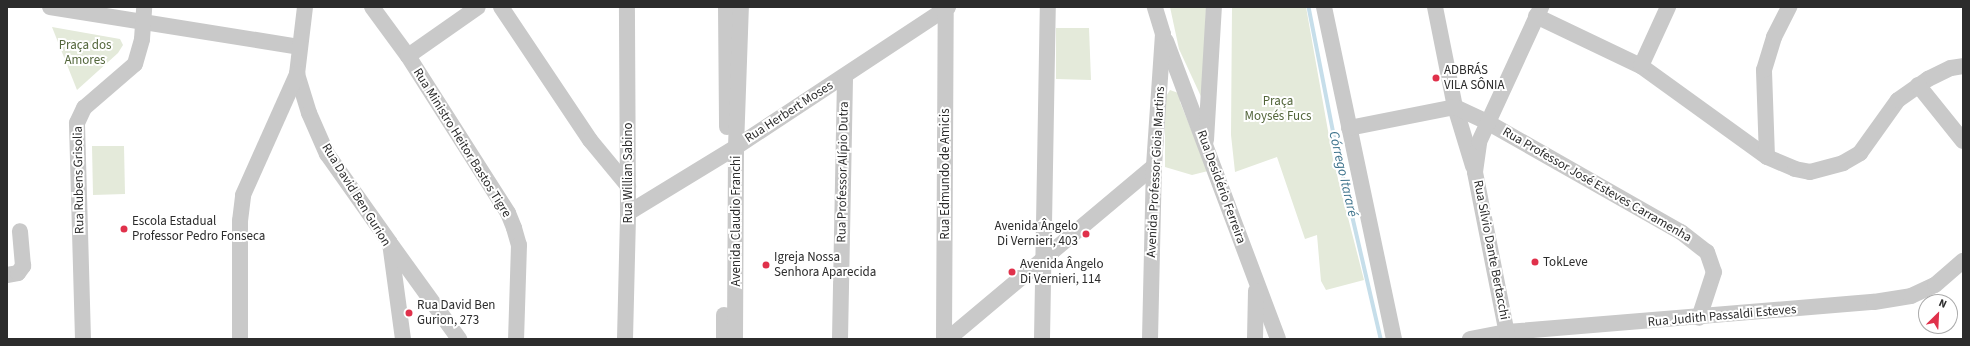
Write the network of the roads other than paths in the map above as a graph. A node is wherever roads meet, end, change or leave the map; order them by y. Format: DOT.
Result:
graph roads {
  1 [pos="50,7"];
  2 [pos="144,7"];
  3 [pos="305,7"];
  4 [pos="372,7"];
  5 [pos="478,7"];
  6 [pos="501,7"];
  7 [pos="627,7"];
  8 [pos="1048,7"];
  9 [pos="1155,7"];
  10 [pos="1214,7"];
  11 [pos="1324,7"];
  12 [pos="1435,7"];
  13 [pos="1668,7"];
  14 [pos="1789,7"];
  15 [pos="947,8"];
  16 [pos="746,9"];
  17 [pos="1538,11"];
  18 [pos="726,12"];
  19 [pos="144,23"];
  20 [pos="1163,34"];
  21 [pos="299,47"];
  22 [pos="408,56"];
  23 [pos="1641,66"];
  24 [pos="1963,66"];
  25 [pos="297,74"];
  26 [pos="845,76"];
  27 [pos="1918,85"];
  28 [pos="1183,88"];
  29 [pos="1160,90"];
  30 [pos="1189,104"];
  31 [pos="1455,107"];
  32 [pos="1208,108"];
  33 [pos="1487,122"];
  34 [pos="1348,128"];
  35 [pos="1963,141"];
  36 [pos="1206,144"];
  37 [pos="732,149"];
  38 [pos="1767,157"];
  39 [pos="1154,166"];
  40 [pos="1475,172"];
  41 [pos="628,186"];
  42 [pos="628,213"];
  43 [pos="20,231"];
  44 [pos="390,244"];
  45 [pos="1045,256"];
  46 [pos="1963,261"];
  47 [pos="7,275"];
  48 [pos="1256,283"];
  49 [pos="1699,318"];
  50 [pos="1507,335"];
  51 [pos="82,339"];
  52 [pos="240,339"];
  53 [pos="403,339"];
  54 [pos="459,339"];
  55 [pos="516,339"];
  56 [pos="625,339"];
  57 [pos="724,339"];
  58 [pos="735,339"];
  59 [pos="840,339"];
  60 [pos="944,339"];
  61 [pos="948,339"];
  62 [pos="1042,339"];
  63 [pos="1150,339"];
  64 [pos="1255,339"];
  65 [pos="1278,339"];
  66 [pos="1394,339"];
  67 [pos="1470,339"];
  1 -- 19 [label="street"];
  2 -- 19 [label="street, Rua Rubens Grisolia"];
  3 -- 21 [label="street, Rua David Ben Gurion"];
  4 -- 22 [label="street, Rua Ministro Heitor Bastos Tigre"];
  5 -- 22 [label="street"];
  6 -- 41 [label="street"];
  7 -- 41 [label="street, Rua Willian Sabino"];
  8 -- 45 [label="street"];
  9 -- 20 [label="street, Avenida Professor Gioia Martins"];
  10 -- 32 [label="street"];
  11 -- 34 [label="street"];
  12 -- 31 [label="street"];
  13 -- 23 [label="street"];
  14 -- 38 [label="street"];
  15 -- 26 [label="street, Rua Herbert Moses"];
  15 -- 60 [label="street, Rua Edmundo de Amicis"];
  16 -- 18 [label="street"];
  16 -- 37 [label="street, Avenida Claudio Franchi"];
  17 -- 23 [label="street"];
  17 -- 33 [label="street, Rua Sílvio Dante Bertacchi"];
  18 -- 37 [label="street, Avenida Claudio Franchi"];
  19 -- 21 [label="street"];
  19 -- 51 [label="street, Rua Rubens Grisolia"];
  20 -- 28 [label="street, Rua Desidério Ferreira"];
  20 -- 29 [label="street, Avenida Professor Gioia Martins"];
  21 -- 25 [label="street, Rua David Ben Gurion"];
  22 -- 55 [label="street, Rua Ministro Heitor Bastos Tigre"];
  23 -- 38 [label="street"];
  24 -- 27 [label="street"];
  25 -- 44 [label="street, Rua David Ben Gurion"];
  25 -- 52 [label="street"];
  26 -- 37 [label="street, Rua Herbert Moses"];
  26 -- 59 [label="street, Rua Professor Alípio Dutra"];
  27 -- 35 [label="street"];
  27 -- 38 [label="street"];
  28 -- 29 [label="street"];
  28 -- 30 [label="street, Rua Desidério Ferreira"];
  29 -- 39 [label="street, Avenida Professor Gioia Martins"];
  30 -- 32 [label="street"];
  30 -- 36 [label="street, Rua Desidério Ferreira"];
  31 -- 33 [label="street, Rua Professor José Esteves Carramenha"];
  31 -- 34 [label="street"];
  31 -- 40 [label="street"];
  32 -- 36 [label="street"];
  33 -- 40 [label="street, Rua Sílvio Dante Bertacchi"];
  33 -- 49 [label="street, Rua Professor José Esteves Carramenha"];
  34 -- 66 [label="street"];
  36 -- 48 [label="street, Rua Desidério Ferreira"];
  37 -- 42 [label="street, Rua Herbert Moses"];
  37 -- 57 [label="street, Avenida Claudio Franchi"];
  37 -- 58 [label="street, Avenida Claudio Franchi"];
  39 -- 45 [label="street"];
  39 -- 63 [label="street, Avenida Professor Gioia Martins"];
  40 -- 50 [label="street, Rua Sílvio Dante Bertacchi"];
  41 -- 42 [label="street, Rua Willian Sabino"];
  42 -- 56 [label="street, Rua Willian Sabino"];
  43 -- 47 [label="street"];
  44 -- 53 [label="street, Rua David Ben Gurion"];
  44 -- 54 [label="street"];
  45 -- 61 [label="street"];
  45 -- 62 [label="street"];
  46 -- 49 [label="street, Rua Judith Passaldi Esteves"];
  48 -- 64 [label="street"];
  48 -- 65 [label="street, Rua Desidério Ferreira"];
  49 -- 50 [label="street, Rua Judith Passaldi Esteves"];
  50 -- 67 [label="street, Rua Judith Passaldi Esteves"];
}
